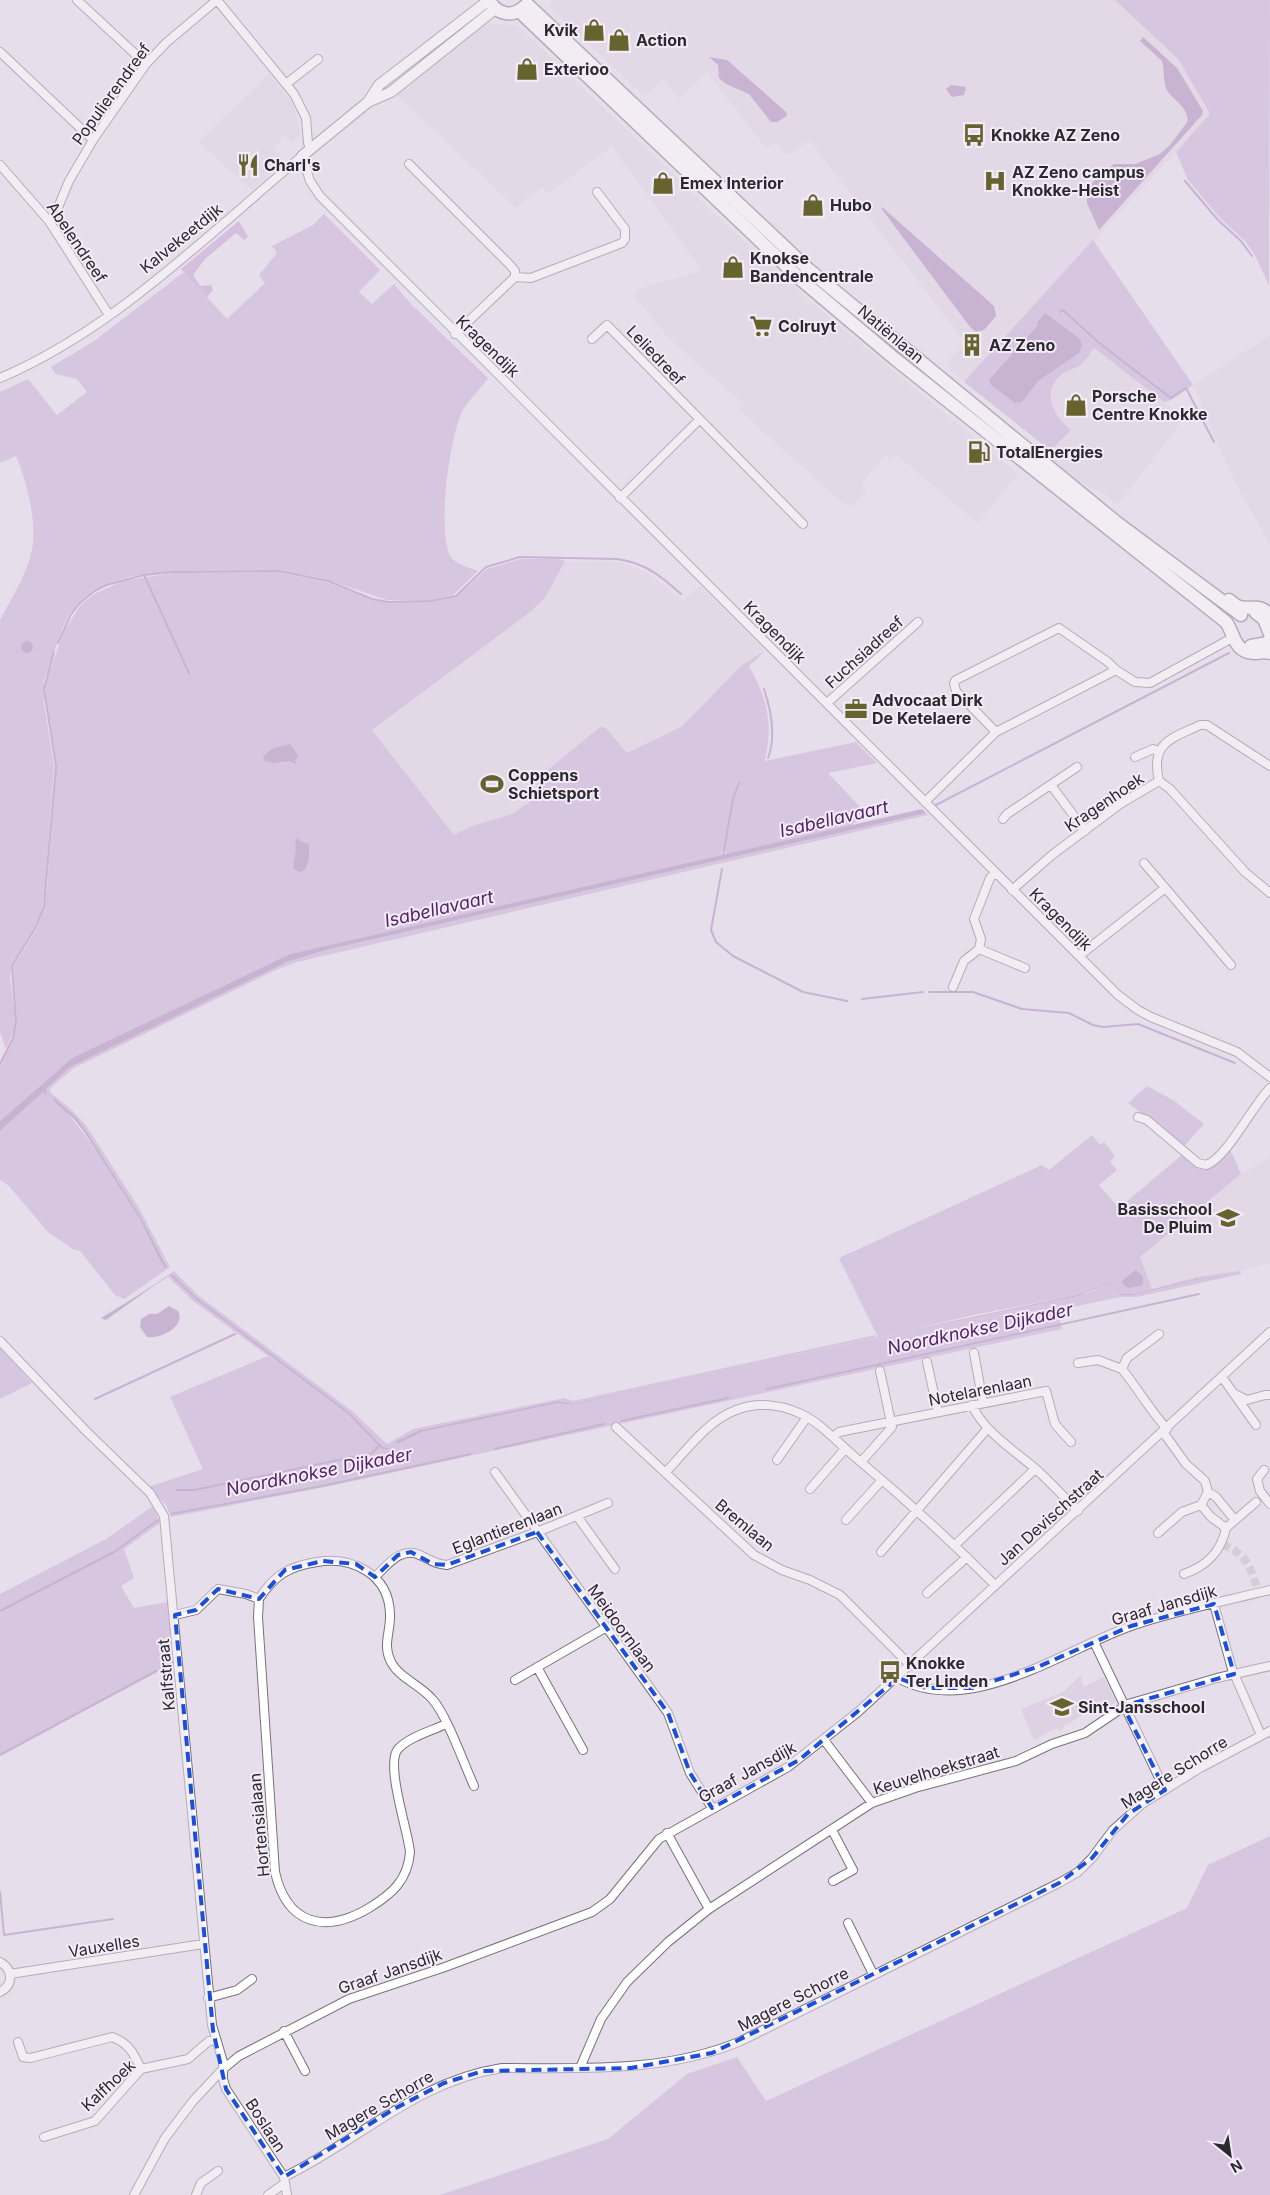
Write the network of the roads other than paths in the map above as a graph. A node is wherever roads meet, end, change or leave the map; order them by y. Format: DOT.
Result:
graph roads {
  1 [pos="77,0"];
  2 [pos="217,0"];
  3 [pos="491,3"];
  4 [pos="525,5"];
  5 [pos="0,52"];
  6 [pos="318,59"];
  7 [pos="146,64"];
  8 [pos="286,84"];
  9 [pos="93,140"];
  10 [pos="311,149"];
  11 [pos="302,156"];
  12 [pos="409,164"];
  13 [pos="0,166"];
  14 [pos="597,192"];
  15 [pos="50,221"];
  16 [pos="515,277"];
  17 [pos="109,315"];
  18 [pos="456,334"];
  19 [pos="592,339"];
  20 [pos="0,378"];
  21 [pos="699,420"];
  22 [pos="620,498"];
  23 [pos="803,524"];
  24 [pos="1204,586"];
  25 [pos="1196,598"];
  26 [pos="1270,616"];
  27 [pos="1238,619"];
  28 [pos="918,622"];
  29 [pos="1232,638"];
  30 [pos="1270,643"];
  31 [pos="1116,670"];
  32 [pos="827,703"];
  33 [pos="996,732"];
  34 [pos="1158,751"];
  35 [pos="1135,757"];
  36 [pos="1270,766"];
  37 [pos="1077,767"];
  38 [pos="1159,781"];
  39 [pos="1051,785"];
  40 [pos="925,802"];
  41 [pos="1003,820"];
  42 [pos="1085,831"];
  43 [pos="1144,863"];
  44 [pos="995,873"];
  45 [pos="1164,889"];
  46 [pos="1012,890"];
  47 [pos="1270,893"];
  48 [pos="979,949"];
  49 [pos="1078,956"];
  50 [pos="1231,965"];
  51 [pos="1025,968"];
  52 [pos="953,987"];
  53 [pos="1269,1075"];
  54 [pos="1270,1088"];
  55 [pos="1138,1117"];
  56 [pos="1270,1332"];
  57 [pos="1159,1334"];
  58 [pos="0,1341"];
  59 [pos="974,1353"];
  60 [pos="927,1362"];
  61 [pos="1078,1362"];
  62 [pos="1122,1369"];
  63 [pos="880,1372"];
  64 [pos="1222,1377"];
  65 [pos="1236,1395"];
  66 [pos="1270,1396"];
  67 [pos="983,1403"];
  68 [pos="972,1405"];
  69 [pos="938,1412"];
  70 [pos="807,1417"];
  71 [pos="890,1421"];
  72 [pos="1256,1425"];
  73 [pos="616,1427"];
  74 [pos="988,1428"];
  75 [pos="1165,1431"];
  76 [pos="833,1437"];
  77 [pos="1071,1442"];
  78 [pos="845,1448"];
  79 [pos="777,1460"];
  80 [pos="861,1462"];
  81 [pos="1035,1469"];
  82 [pos="1264,1470"];
  83 [pos="495,1472"];
  84 [pos="666,1472"];
  85 [pos="882,1480"];
  86 [pos="810,1489"];
  87 [pos="1260,1491"];
  88 [pos="1208,1492"];
  89 [pos="1256,1502"];
  90 [pos="608,1503"];
  91 [pos="1268,1503"];
  92 [pos="1201,1505"];
  93 [pos="917,1510"];
  94 [pos="1078,1511"];
  95 [pos="577,1516"];
  96 [pos="846,1520"];
  97 [pos="1235,1520"];
  98 [pos="1226,1528"];
  99 [pos="537,1532"];
  100 [pos="1158,1533"];
  101 [pos="955,1545"];
  102 [pos="881,1552"];
  103 [pos="967,1557"];
  104 [pos="615,1569"];
  105 [pos="1184,1574"];
  106 [pos="375,1577"];
  107 [pos="995,1585"];
  108 [pos="1270,1590"];
  109 [pos="927,1593"];
  110 [pos="259,1599"];
  111 [pos="1214,1604"];
  112 [pos="175,1615"];
  113 [pos="606,1628"];
  114 [pos="1094,1642"];
  115 [pos="910,1666"];
  116 [pos="1270,1666"];
  117 [pos="537,1667"];
  118 [pos="1234,1674"];
  119 [pos="898,1678"];
  120 [pos="515,1680"];
  121 [pos="1124,1708"];
  122 [pos="446,1724"];
  123 [pos="1270,1732"];
  124 [pos="1261,1735"];
  125 [pos="824,1740"];
  126 [pos="583,1750"];
  127 [pos="474,1786"];
  128 [pos="1165,1790"];
  129 [pos="872,1803"];
  130 [pos="712,1808"];
  131 [pos="832,1830"];
  132 [pos="667,1833"];
  133 [pos="833,1880"];
  134 [pos="709,1908"];
  135 [pos="848,1923"];
  136 [pos="203,1944"];
  137 [pos="0,1962"];
  138 [pos="10,1974"];
  139 [pos="873,1974"];
  140 [pos="252,1979"];
  141 [pos="0,1992"];
  142 [pos="208,1998"];
  143 [pos="284,2031"];
  144 [pos="215,2040"];
  145 [pos="18,2042"];
  146 [pos="580,2068"];
  147 [pos="141,2069"];
  148 [pos="222,2070"];
  149 [pos="305,2071"];
  150 [pos="44,2137"];
  151 [pos="218,2171"];
  152 [pos="285,2180"];
  153 [pos="134,2195"];
  154 [pos="196,2195"];
  155 [pos="268,2195"];
  156 [pos="287,2195"];
  1 -- 7 [label="street"];
  2 -- 7 [label="street, Populierendreef"];
  2 -- 8 [label="street"];
  3 -- 4 [label="main road"];
  3 -- 10 [label="street, Kalvekeetdijk"];
  4 -- 24 [label="main road, Natiënlaan"];
  4 -- 25 [label="main road, Natiënlaan"];
  5 -- 9 [label="street"];
  6 -- 8 [label="street"];
  7 -- 9 [label="street, Populierendreef"];
  8 -- 10 [label="street"];
  9 -- 15 [label="street, Populierendreef"];
  10 -- 11 [label="street, Kalvekeetdijk"];
  11 -- 17 [label="street, Kalvekeetdijk"];
  11 -- 18 [label="street, Kragendijk"];
  12 -- 16 [label="street"];
  13 -- 15 [label="street, Abelendreef"];
  14 -- 16 [label="street"];
  15 -- 17 [label="street, Abelendreef"];
  16 -- 18 [label="street"];
  17 -- 20 [label="street, Kalvekeetdijk"];
  18 -- 22 [label="street, Kragendijk"];
  19 -- 21 [label="street, Leliedreef"];
  21 -- 22 [label="street"];
  21 -- 23 [label="street, Leliedreef"];
  22 -- 32 [label="street, Kragendijk"];
  24 -- 26 [label="main road, Natiënlaan"];
  24 -- 27 [label="main road, Natiënlaan"];
  25 -- 27 [label="main road, Natiënlaan"];
  25 -- 29 [label="main road, Natiënlaan"];
  27 -- 30 [label="main road, Natiënlaan"];
  27 -- 30 [label="main road, Natiënlaan"];
  28 -- 32 [label="street, Fuchsiadreef"];
  29 -- 30 [label="main road, Natiënlaan"];
  29 -- 31 [label="street"];
  31 -- 33 [label="street"];
  31 -- 33 [label="street"];
  32 -- 40 [label="street, Kragendijk"];
  33 -- 40 [label="street"];
  34 -- 35 [label="street"];
  34 -- 36 [label="street"];
  34 -- 38 [label="street"];
  37 -- 39 [label="street"];
  38 -- 42 [label="street, Kragenhoek"];
  38 -- 47 [label="street, Kragenhoek"];
  39 -- 41 [label="street"];
  39 -- 42 [label="street"];
  40 -- 44 [label="street, Kragendijk"];
  42 -- 46 [label="street, Kragenhoek"];
  43 -- 45 [label="street"];
  44 -- 46 [label="street, Kragendijk"];
  44 -- 48 [label="street"];
  45 -- 49 [label="street"];
  45 -- 50 [label="street"];
  46 -- 49 [label="street, Kragendijk"];
  48 -- 51 [label="street"];
  48 -- 52 [label="street"];
  49 -- 53 [label="street, Kragendijk"];
  54 -- 55 [label="street"];
  56 -- 64 [label="street, Jan Devischstraat"];
  57 -- 62 [label="street"];
  58 -- 112 [label="street, Kalfstraat"];
  59 -- 67 [label="street"];
  60 -- 69 [label="street"];
  61 -- 62 [label="street"];
  62 -- 75 [label="street"];
  63 -- 71 [label="street"];
  64 -- 65 [label="street"];
  64 -- 75 [label="street, Jan Devischstraat"];
  65 -- 66 [label="street"];
  65 -- 72 [label="street"];
  67 -- 68 [label="street, Notelarenlaan"];
  67 -- 77 [label="street, Notelarenlaan"];
  68 -- 69 [label="street, Notelarenlaan"];
  68 -- 74 [label="street"];
  69 -- 71 [label="street, Notelarenlaan"];
  70 -- 76 [label="street"];
  70 -- 79 [label="street"];
  70 -- 84 [label="street"];
  71 -- 76 [label="street, Notelarenlaan"];
  71 -- 80 [label="street"];
  73 -- 84 [label="street, Bremlaan"];
  74 -- 81 [label="street"];
  74 -- 93 [label="street"];
  75 -- 88 [label="street"];
  75 -- 94 [label="street, Jan Devischstraat"];
  76 -- 78 [label="street"];
  78 -- 80 [label="street"];
  78 -- 86 [label="street"];
  80 -- 85 [label="street"];
  81 -- 94 [label="street"];
  81 -- 101 [label="street"];
  82 -- 87 [label="street"];
  83 -- 99 [label="street, Meidoornlaan"];
  84 -- 115 [label="street, Bremlaan"];
  85 -- 93 [label="street"];
  85 -- 96 [label="street"];
  87 -- 89 [label="street"];
  87 -- 91 [label="street"];
  88 -- 92 [label="street"];
  88 -- 97 [label="street"];
  89 -- 91 [label="street"];
  89 -- 97 [label="street"];
  90 -- 95 [label="street, Eglantierenlaan"];
  92 -- 98 [label="street"];
  92 -- 100 [label="street"];
  93 -- 101 [label="street"];
  93 -- 102 [label="street"];
  94 -- 107 [label="street, Jan Devischstraat"];
  95 -- 99 [label="street, Eglantierenlaan"];
  95 -- 104 [label="street, Eglantierenlaan"];
  97 -- 98 [label="street"];
  98 -- 105 [label="street"];
  99 -- 106 [label="street, Eglantierenlaan"];
  99 -- 113 [label="street, Meidoornlaan"];
  101 -- 103 [label="street"];
  103 -- 107 [label="street"];
  103 -- 109 [label="street"];
  106 -- 110 [label="street"];
  106 -- 122 [label="street"];
  107 -- 115 [label="street, Jan Devischstraat"];
  108 -- 111 [label="street, Graaf Jansdijk"];
  110 -- 112 [label="street"];
  110 -- 122 [label="street, Hortensialaan"];
  111 -- 114 [label="street, Graaf Jansdijk"];
  111 -- 118 [label="street"];
  112 -- 136 [label="street, Kalfstraat"];
  113 -- 117 [label="street"];
  113 -- 130 [label="street, Meidoornlaan"];
  114 -- 119 [label="street, Graaf Jansdijk"];
  114 -- 121 [label="street"];
  115 -- 119 [label="street, Jan Devischstraat"];
  116 -- 118 [label="street, Keuvelhoekstraat"];
  117 -- 120 [label="street"];
  117 -- 126 [label="street"];
  118 -- 121 [label="street, Keuvelhoekstraat"];
  118 -- 124 [label="street"];
  119 -- 125 [label="street, Graaf Jansdijk"];
  121 -- 128 [label="street"];
  121 -- 129 [label="street, Keuvelhoekstraat"];
  122 -- 127 [label="street"];
  123 -- 124 [label="street, Magere Schorre"];
  124 -- 128 [label="street, Magere Schorre"];
  125 -- 129 [label="street"];
  125 -- 130 [label="street, Graaf Jansdijk"];
  128 -- 139 [label="street, Magere Schorre"];
  129 -- 131 [label="street, Keuvelhoekstraat"];
  130 -- 132 [label="street, Graaf Jansdijk"];
  131 -- 133 [label="street"];
  131 -- 134 [label="street, Keuvelhoekstraat"];
  132 -- 134 [label="street"];
  132 -- 143 [label="street, Graaf Jansdijk"];
  134 -- 146 [label="street, Keuvelhoekstraat"];
  135 -- 139 [label="street"];
  136 -- 138 [label="street, Vauxelles"];
  136 -- 142 [label="street, Kalfstraat"];
  137 -- 138 [label="street"];
  138 -- 141 [label="street"];
  139 -- 146 [label="street, Magere Schorre"];
  140 -- 142 [label="street"];
  142 -- 144 [label="street, Kalfstraat"];
  143 -- 148 [label="street, Graaf Jansdijk"];
  143 -- 149 [label="street"];
  144 -- 147 [label="street, Kalfhoek"];
  144 -- 148 [label="street, Kalfstraat"];
  145 -- 147 [label="street"];
  146 -- 152 [label="street, Magere Schorre"];
  147 -- 150 [label="street, Kalfhoek"];
  148 -- 152 [label="street, Boslaan"];
  148 -- 153 [label="street, Graaf Jansdijk"];
  151 -- 154 [label="street"];
  152 -- 155 [label="street, Magere Schorre"];
  152 -- 156 [label="street, Boslaan"];
}
